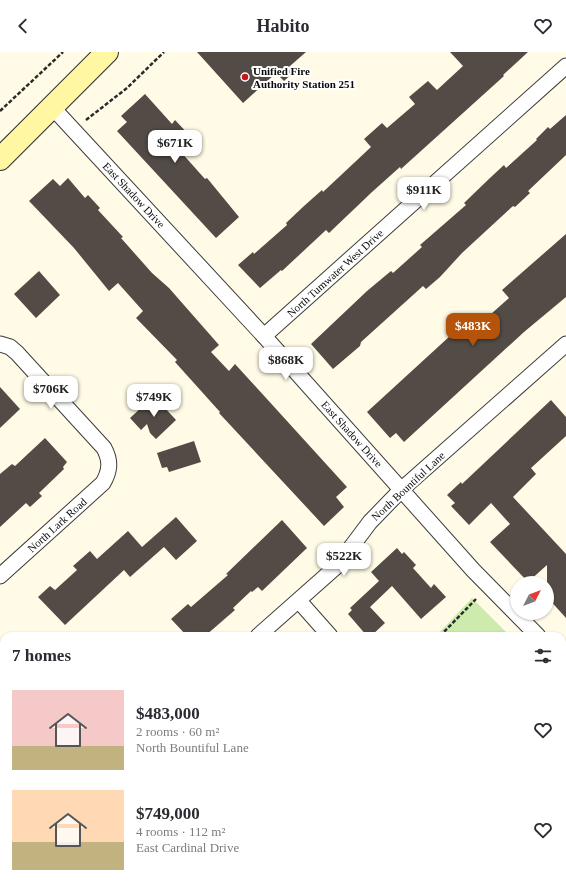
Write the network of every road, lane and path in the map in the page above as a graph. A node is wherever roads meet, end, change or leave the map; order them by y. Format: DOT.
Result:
graph roads {
  1 [pos="63,52"];
  2 [pos="107,52"];
  3 [pos="164,52"];
  4 [pos="566,66"];
  5 [pos="53,108"];
  6 [pos="0,111"];
  7 [pos="85,120"];
  8 [pos="0,159"];
  9 [pos="264,336"];
  10 [pos="0,344"];
  11 [pos="563,352"];
  12 [pos="402,489"];
  13 [pos="0,576"];
  14 [pos="476,599"];
  15 [pos="299,601"];
  16 [pos="263,632"];
  17 [pos="326,632"];
  18 [pos="444,632"];
  19 [pos="534,632"];
  1 -- 6 [label="path"];
  2 -- 5 [label="main road"];
  3 -- 7 [label="path"];
  4 -- 9 [label="street, North Tumwater West Drive"];
  5 -- 8 [label="main road"];
  5 -- 9 [label="street, East Shadow Drive"];
  9 -- 12 [label="street, East Shadow Drive"];
  10 -- 13 [label="street, North Lark Road"];
  11 -- 12 [label="street, North Bountiful Lane"];
  12 -- 15 [label="street, North Bountiful Lane"];
  12 -- 19 [label="street, East Shadow Drive"];
  14 -- 18 [label="path"];
  15 -- 16 [label="street, North Bountiful Lane"];
  15 -- 17 [label="street"];
}
